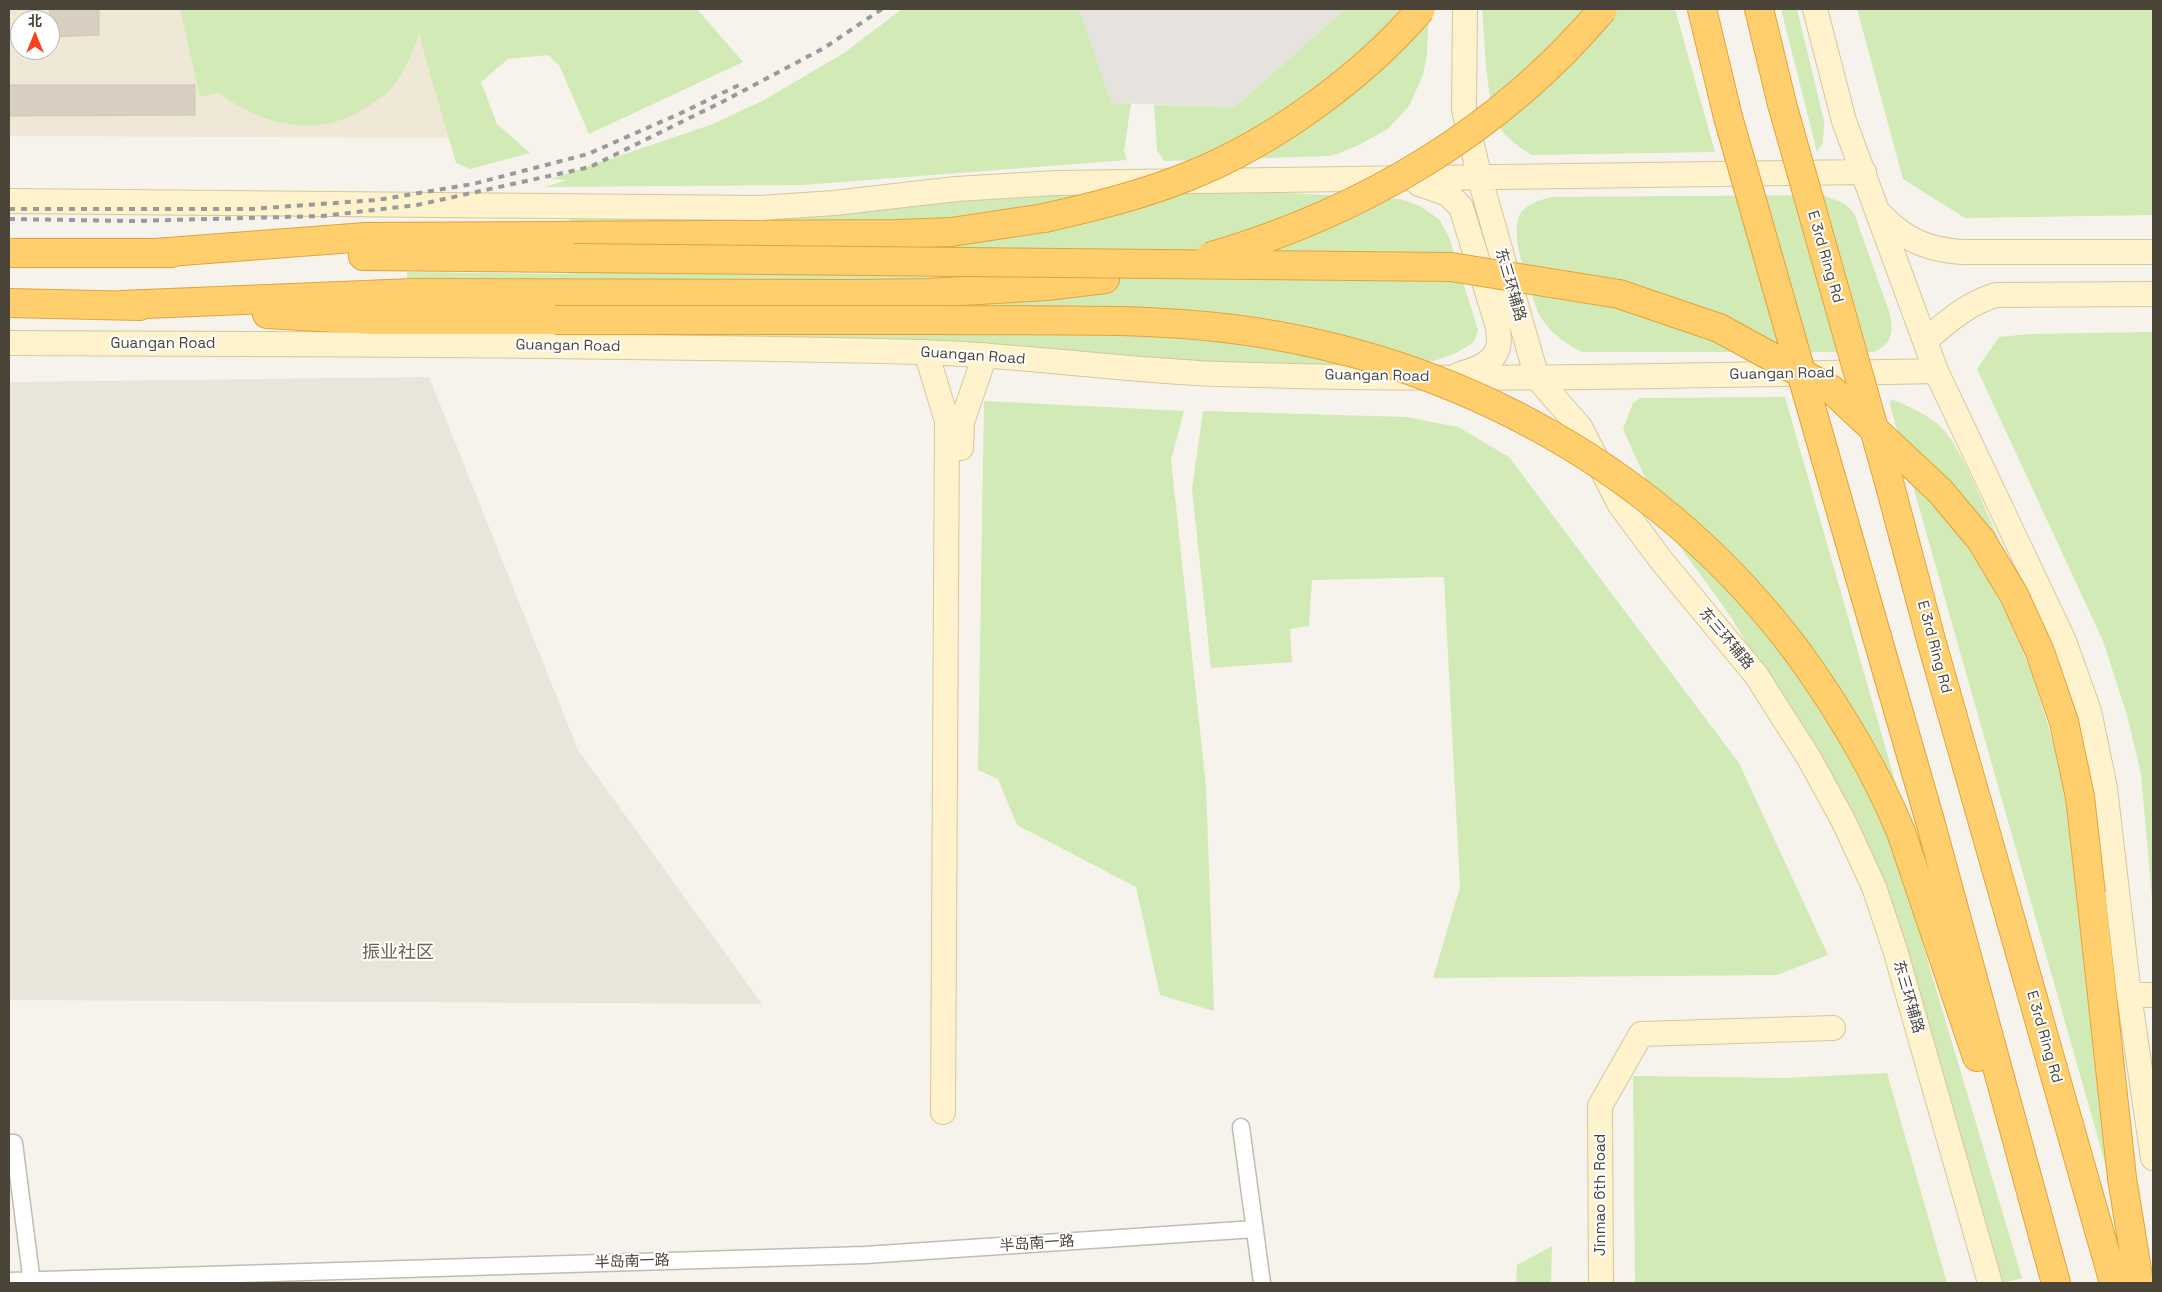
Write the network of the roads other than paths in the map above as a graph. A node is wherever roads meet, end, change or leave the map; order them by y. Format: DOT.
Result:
graph roads {
  1 [pos="1420,9"];
  2 [pos="1465,9"];
  3 [pos="1603,9"];
  4 [pos="1702,9"];
  5 [pos="1759,9"];
  6 [pos="1815,9"];
  7 [pos="1864,172"];
  8 [pos="1480,178"];
  9 [pos="1403,179"];
  10 [pos="9,201"];
  11 [pos="526,206"];
  12 [pos="1877,210"];
  13 [pos="366,237"];
  14 [pos="579,246"];
  15 [pos="2153,252"];
  16 [pos="9,253"];
  17 [pos="155,253"];
  18 [pos="2153,294"];
  19 [pos="9,303"];
  20 [pos="121,305"];
  21 [pos="1925,341"];
  22 [pos="9,343"];
  23 [pos="926,352"];
  24 [pos="985,355"];
  25 [pos="1936,371"];
  26 [pos="1448,377"];
  27 [pos="1537,378"];
  28 [pos="2129,995"];
  29 [pos="2153,995"];
  30 [pos="2144,1026"];
  31 [pos="1833,1028"];
  32 [pos="1241,1127"];
  33 [pos="9,1143"];
  34 [pos="2153,1158"];
  35 [pos="1255,1229"];
  36 [pos="9,1281"];
  37 [pos="32,1282"];
  38 [pos="1262,1283"];
  39 [pos="1601,1283"];
  40 [pos="1990,1283"];
  41 [pos="2051,1283"];
  42 [pos="2056,1283"];
  43 [pos="2114,1283"];
  44 [pos="2139,1283"];
  1 -- 14 [label="highway, bridge"];
  2 -- 8 [label="main road, 东三环辅路"];
  3 -- 20 [label="highway, bridge"];
  4 -- 42 [label="highway, bridge"];
  5 -- 43 [label="highway, E 3rd Ring Rd, bridge"];
  6 -- 7 [label="main road"];
  7 -- 8 [label="main road"];
  7 -- 12 [label="main road"];
  8 -- 9 [label="main road"];
  8 -- 27 [label="main road, 东三环辅路"];
  9 -- 11 [label="main road"];
  9 -- 26 [label="main road"];
  10 -- 11 [label="main road"];
  11 -- 13 [label="main road"];
  12 -- 15 [label="main road"];
  12 -- 21 [label="main road"];
  13 -- 14 [label="highway"];
  13 -- 17 [label="highway"];
  14 -- 17 [label="highway"];
  14 -- 44 [label="highway, bridge"];
  16 -- 17 [label="highway"];
  18 -- 21 [label="main road"];
  19 -- 20 [label="highway"];
  20 -- 41 [label="highway, bridge"];
  21 -- 25 [label="main road"];
  22 -- 23 [label="main road, Guangan Road"];
  23 -- 24 [label="main road, Guangan Road"];
  23 -- 24 [label="main road"];
  24 -- 26 [label="main road, Guangan Road"];
  25 -- 27 [label="main road, Guangan Road"];
  25 -- 28 [label="main road"];
  26 -- 27 [label="main road, Guangan Road"];
  27 -- 40 [label="main road, 东三环辅路"];
  28 -- 29 [label="main road"];
  28 -- 30 [label="main road"];
  30 -- 34 [label="main road"];
  31 -- 39 [label="main road, Jinmao 6th Road"];
  32 -- 35 [label="street"];
  33 -- 37 [label="street"];
  35 -- 37 [label="street, 半岛南一路"];
  35 -- 38 [label="street"];
  36 -- 37 [label="street, 半岛南一路"];
}
